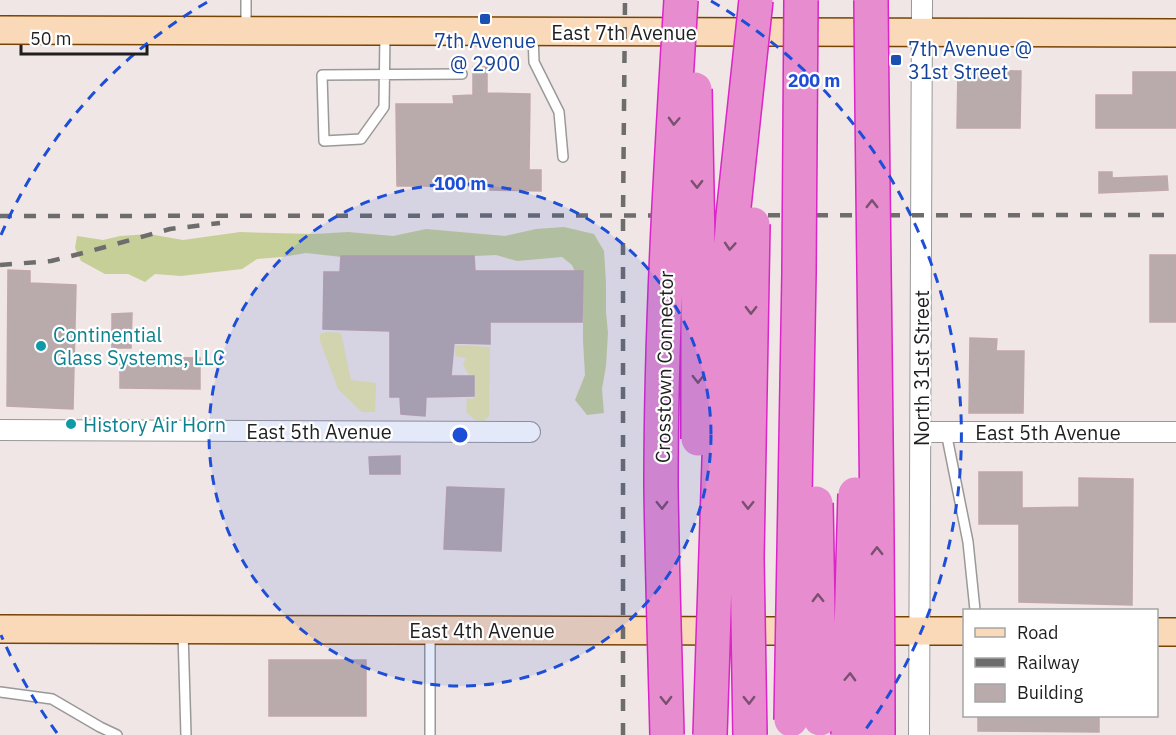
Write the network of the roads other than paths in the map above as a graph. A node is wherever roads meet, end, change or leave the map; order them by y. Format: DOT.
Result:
graph roads {
  1 [pos="246,0"];
  2 [pos="681,0"];
  3 [pos="693,0"];
  4 [pos="756,0"];
  5 [pos="801,0"];
  6 [pos="871,0"];
  7 [pos="922,0"];
  8 [pos="0,30"];
  9 [pos="246,31"];
  10 [pos="385,31"];
  11 [pos="533,31"];
  12 [pos="922,32"];
  13 [pos="1176,33"];
  14 [pos="384,74"];
  15 [pos="462,74"];
  16 [pos="563,157"];
  17 [pos="873,263"];
  18 [pos="0,430"];
  19 [pos="530,432"];
  20 [pos="921,432"];
  21 [pos="946,432"];
  22 [pos="1176,432"];
  23 [pos="975,609"];
  24 [pos="0,629"];
  25 [pos="183,629"];
  26 [pos="430,630"];
  27 [pos="920,631"];
  28 [pos="963,631"];
  29 [pos="1158,632"];
  30 [pos="1176,632"];
  31 [pos="0,692"];
  32 [pos="806,720"];
  33 [pos="117,735"];
  34 [pos="186,735"];
  35 [pos="430,735"];
  36 [pos="667,735"];
  37 [pos="701,735"];
  38 [pos="710,735"];
  39 [pos="750,735"];
  40 [pos="848,735"];
  41 [pos="878,735"];
  42 [pos="920,735"];
  1 -- 9 [label="lane"];
  2 -- 36 [label="highway, Crosstown Connector, one-way, bridge"];
  3 -- 37 [label="highway, one-way, bridge"];
  4 -- 38 [label="highway, one-way, bridge"];
  4 -- 39 [label="highway, one-way, bridge"];
  32 -- 5 [label="highway, one-way, bridge"];
  17 -- 6 [label="highway, one-way, bridge"];
  7 -- 12 [label="street, North 31st Street"];
  8 -- 9 [label="street, East 7th Avenue"];
  9 -- 10 [label="street, East 7th Avenue"];
  10 -- 11 [label="street, East 7th Avenue"];
  10 -- 14 [label="lane"];
  11 -- 12 [label="street, East 7th Avenue"];
  11 -- 16 [label="lane"];
  12 -- 13 [label="street, East 7th Avenue"];
  12 -- 20 [label="street, North 31st Street"];
  14 -- 14 [label="lane"];
  14 -- 15 [label="lane"];
  40 -- 17 [label="highway, one-way, bridge"];
  41 -- 17 [label="highway, one-way, bridge"];
  18 -- 19 [label="street, East 5th Avenue"];
  20 -- 21 [label="street, East 5th Avenue"];
  20 -- 27 [label="street, North 31st Street"];
  21 -- 22 [label="street, East 5th Avenue"];
  21 -- 23 [label="lane"];
  24 -- 25 [label="street, East 4th Avenue"];
  25 -- 26 [label="street, East 4th Avenue"];
  25 -- 34 [label="lane"];
  26 -- 27 [label="street, East 4th Avenue"];
  26 -- 35 [label="lane"];
  27 -- 28 [label="street, East 4th Avenue"];
  27 -- 42 [label="street, North 31st Street"];
  29 -- 30 [label="street"];
  31 -- 33 [label="lane"];
}
